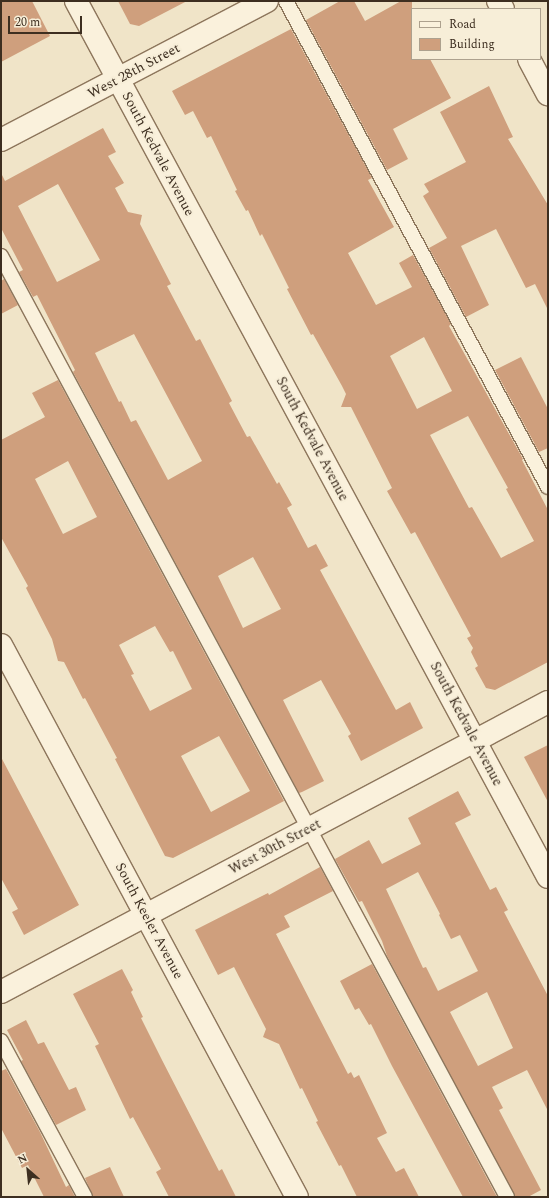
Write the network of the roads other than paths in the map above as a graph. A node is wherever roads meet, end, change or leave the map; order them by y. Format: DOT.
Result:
graph roads {
  1 [pos="76,1"];
  2 [pos="267,1"];
  3 [pos="286,1"];
  4 [pos="530,60"];
  5 [pos="118,79"];
  6 [pos="548,94"];
  7 [pos="1,140"];
  8 [pos="1,256"];
  9 [pos="548,488"];
  10 [pos="1,645"];
  11 [pos="548,702"];
  12 [pos="476,741"];
  13 [pos="310,829"];
  14 [pos="548,877"];
  15 [pos="146,915"];
  16 [pos="1,992"];
  17 [pos="1,1041"];
  18 [pos="85,1197"];
  19 [pos="297,1197"];
  20 [pos="506,1197"];
  1 -- 5 [label="street, South Kedvale Avenue"];
  2 -- 5 [label="street, West 28th Street"];
  3 -- 9 [label="lane"];
  4 -- 6 [label="street"];
  5 -- 7 [label="street, West 28th Street"];
  5 -- 12 [label="street, South Kedvale Avenue"];
  8 -- 13 [label="lane"];
  10 -- 15 [label="street, South Keeler Avenue"];
  11 -- 12 [label="street, West 30th Street"];
  12 -- 13 [label="street, West 30th Street"];
  12 -- 14 [label="street, South Kedvale Avenue"];
  13 -- 15 [label="street, West 30th Street"];
  13 -- 20 [label="lane"];
  15 -- 16 [label="street, West 30th Street"];
  15 -- 19 [label="street, South Keeler Avenue"];
  17 -- 18 [label="lane"];
}
